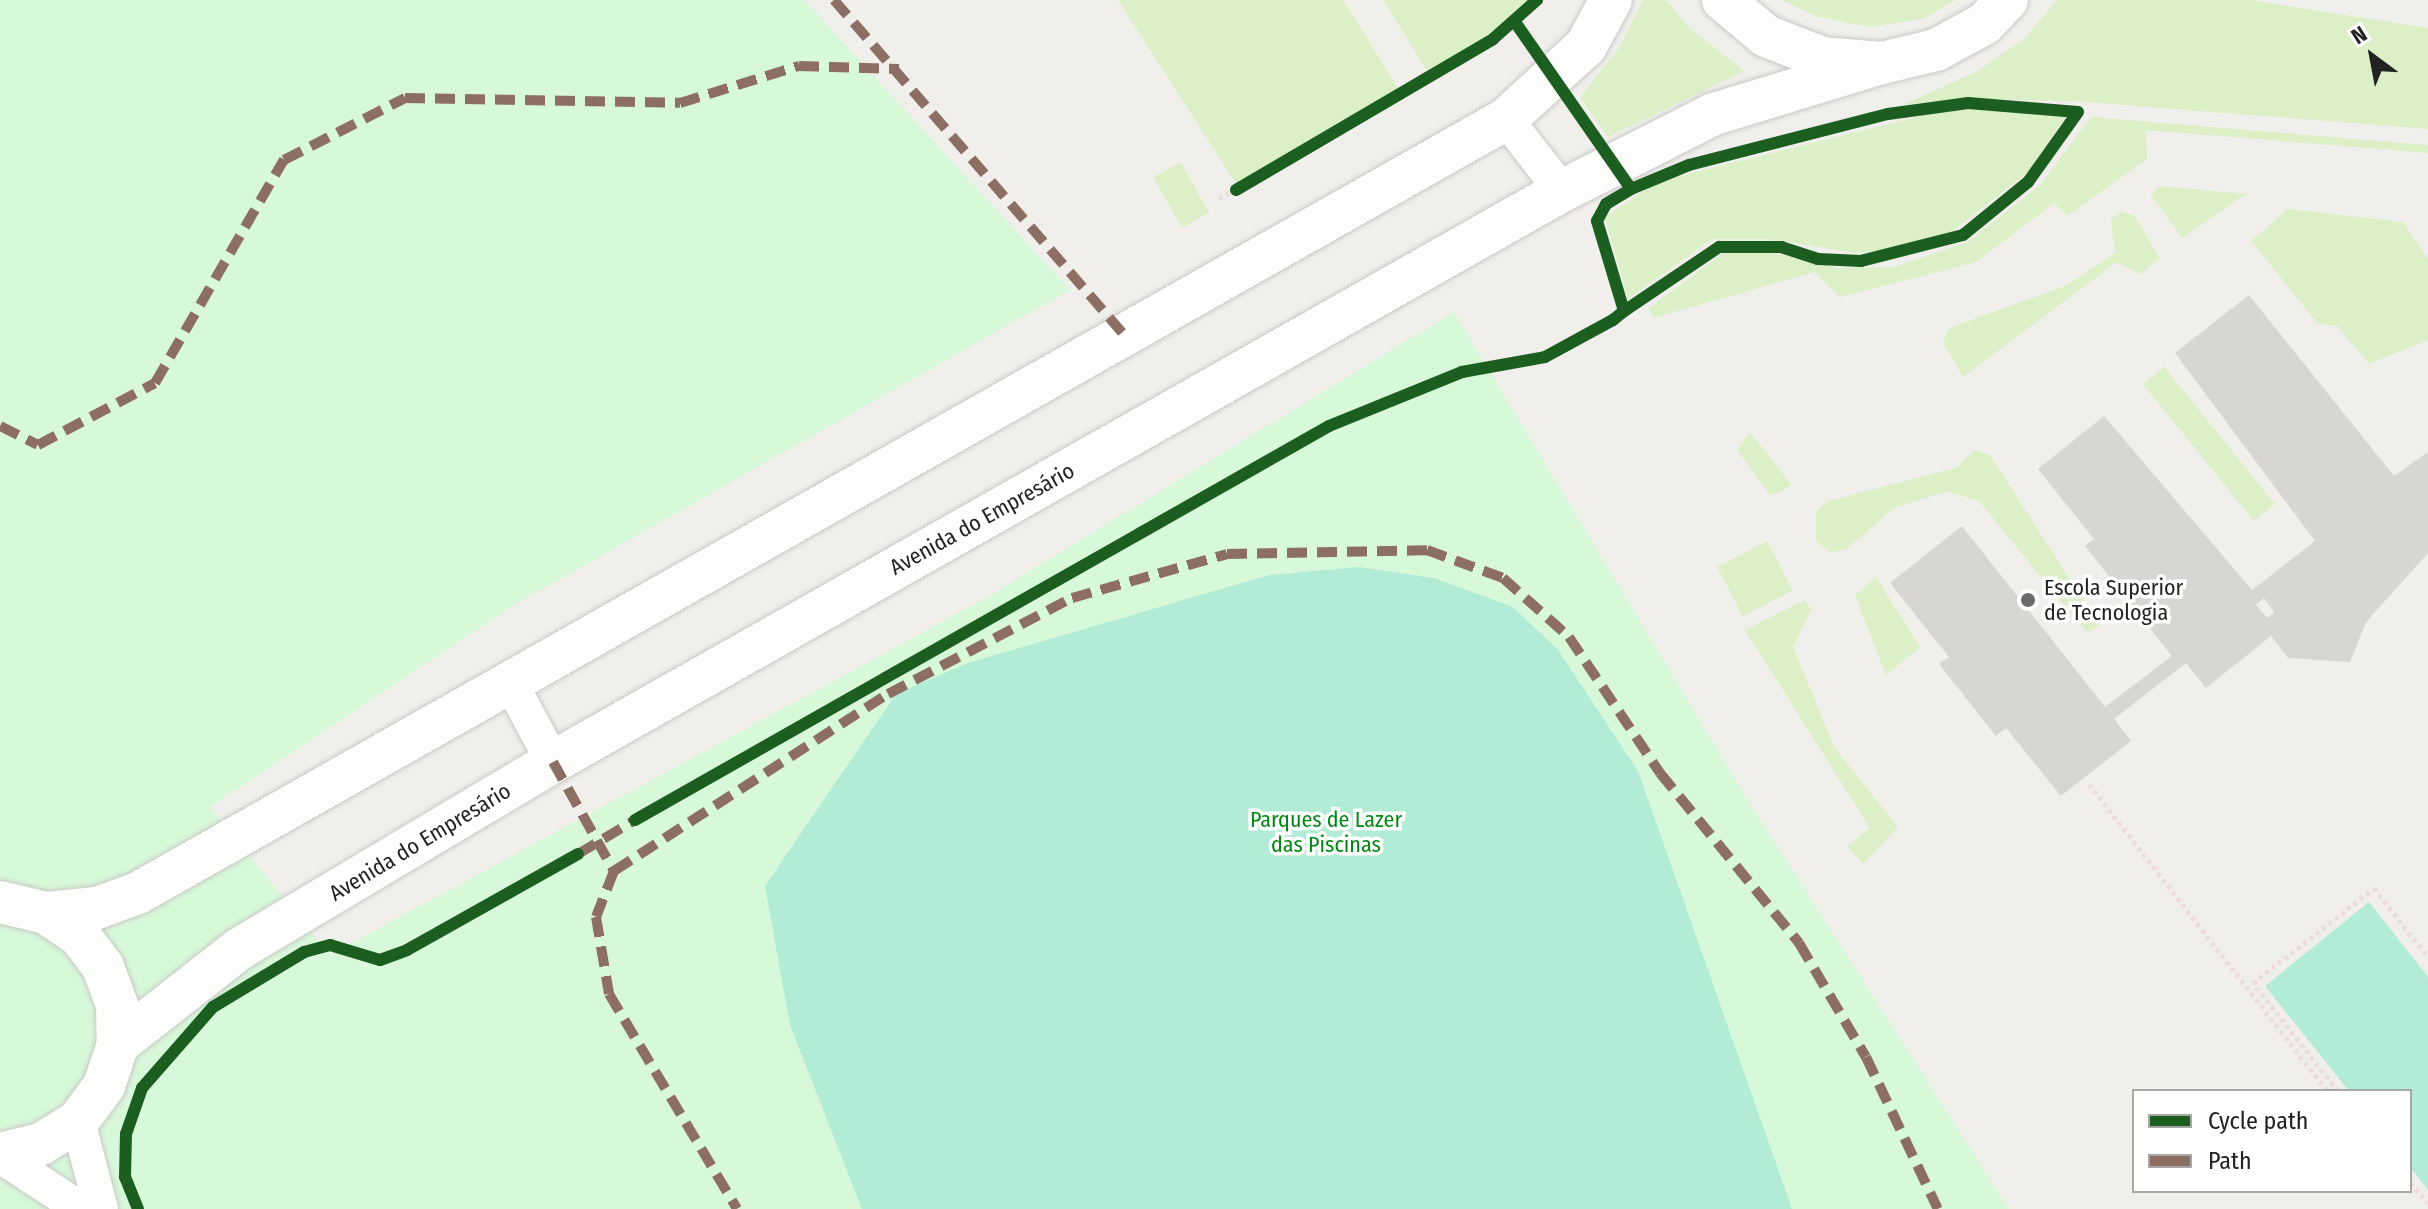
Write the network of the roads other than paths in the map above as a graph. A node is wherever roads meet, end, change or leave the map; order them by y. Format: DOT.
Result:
graph roads {
  1 [pos="1611,0"];
  2 [pos="1723,0"];
  3 [pos="2007,0"];
  4 [pos="1882,63"];
  5 [pos="1506,119"];
  6 [pos="1562,191"];
  7 [pos="510,682"];
  8 [pos="553,762"];
  9 [pos="0,902"];
  10 [pos="46,913"];
  11 [pos="118,1044"];
  12 [pos="78,1121"];
  13 [pos="0,1155"];
  14 [pos="81,1209"];
  15 [pos="101,1209"];
  1 -- 5 [label="street"];
  2 -- 4 [label="street"];
  3 -- 4 [label="street"];
  4 -- 6 [label="street, Avenida do Empresário"];
  5 -- 6 [label="street"];
  5 -- 7 [label="street"];
  6 -- 8 [label="street, Avenida do Empresário"];
  7 -- 8 [label="street"];
  7 -- 10 [label="street"];
  8 -- 11 [label="street, Avenida do Empresário"];
  9 -- 10 [label="street"];
  10 -- 11 [label="street"];
  11 -- 12 [label="street"];
  12 -- 13 [label="street"];
  12 -- 15 [label="street"];
  13 -- 14 [label="street"];
}
